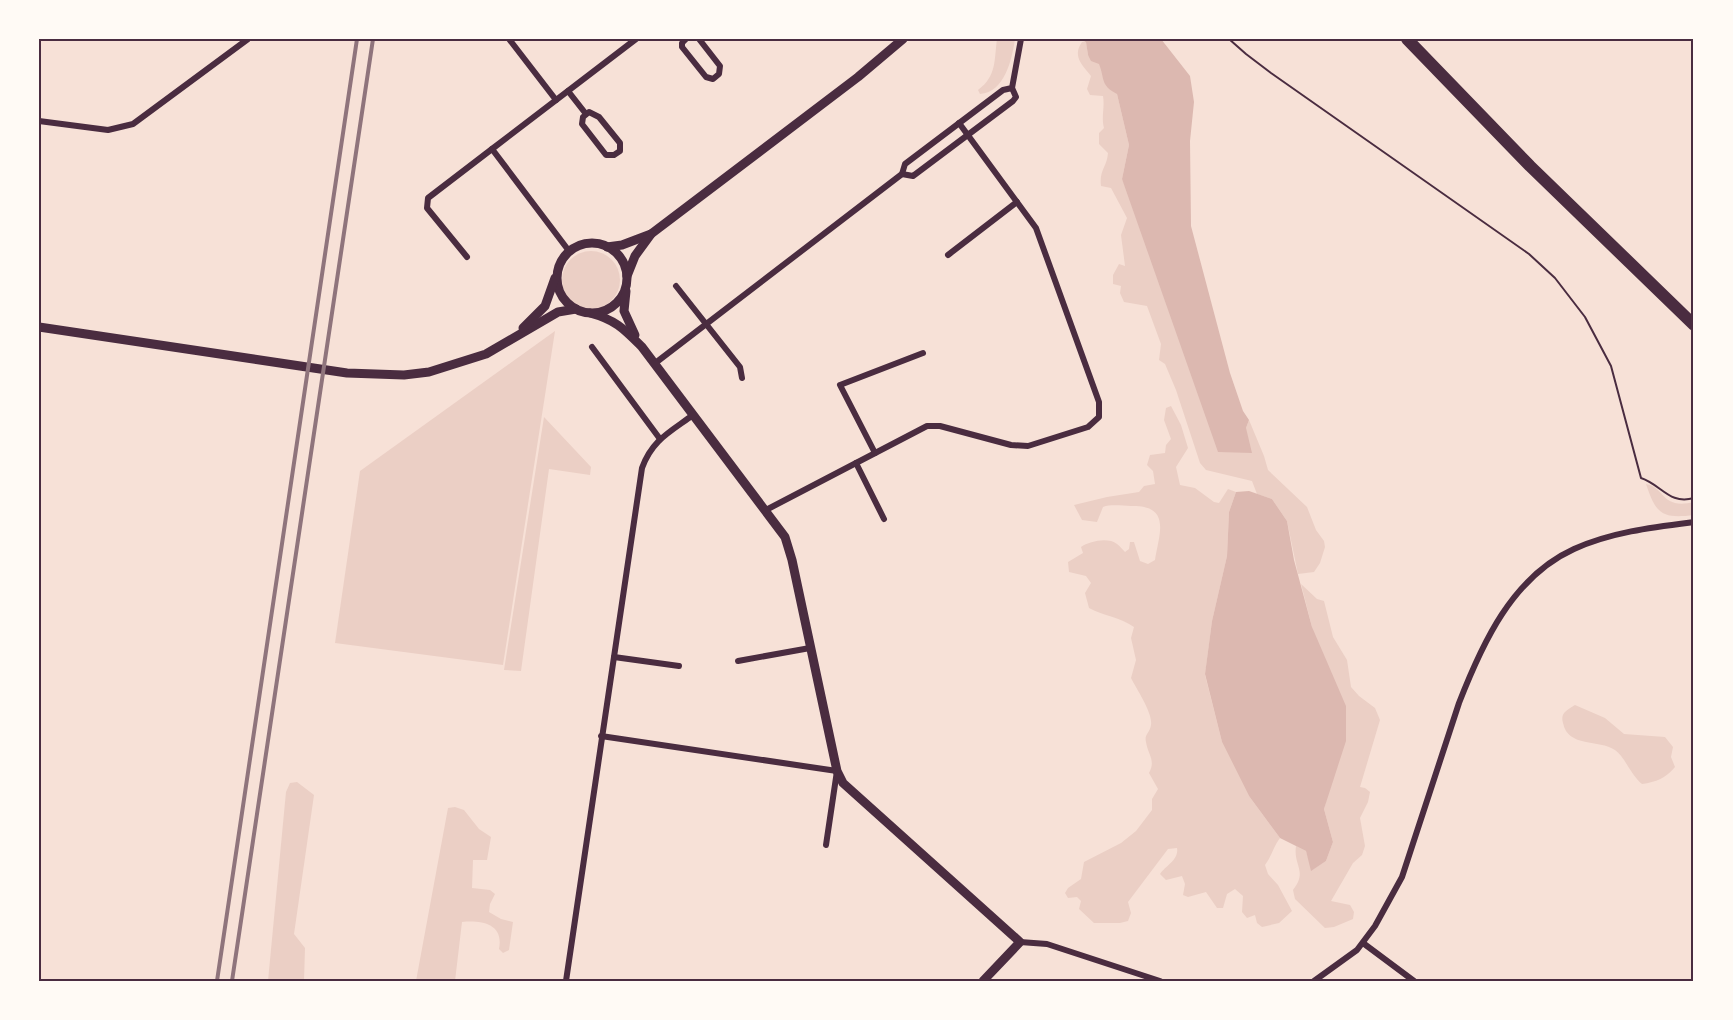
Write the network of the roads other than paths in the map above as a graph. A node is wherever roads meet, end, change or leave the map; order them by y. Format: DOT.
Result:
graph roads {
  1 [pos="248,39"];
  2 [pos="510,39"];
  3 [pos="636,39"];
  4 [pos="686,39"];
  5 [pos="699,39"];
  6 [pos="903,39"];
  7 [pos="1021,39"];
  8 [pos="1407,39"];
  9 [pos="1012,88"];
  10 [pos="568,91"];
  11 [pos="556,100"];
  12 [pos="586,114"];
  13 [pos="39,121"];
  14 [pos="959,123"];
  15 [pos="968,135"];
  16 [pos="492,149"];
  17 [pos="902,174"];
  18 [pos="1017,202"];
  19 [pos="651,234"];
  20 [pos="607,247"];
  21 [pos="569,251"];
  22 [pos="948,255"];
  23 [pos="467,257"];
  24 [pos="558,268"];
  25 [pos="626,280"];
  26 [pos="676,286"];
  27 [pos="576,309"];
  28 [pos="590,313"];
  29 [pos="706,324"];
  30 [pos="1694,325"];
  31 [pos="39,327"];
  32 [pos="591,347"];
  33 [pos="642,347"];
  34 [pos="923,353"];
  35 [pos="486,354"];
  36 [pos="654,364"];
  37 [pos="742,378"];
  38 [pos="693,415"];
  39 [pos="660,439"];
  40 [pos="875,453"];
  41 [pos="856,463"];
  42 [pos="766,510"];
  43 [pos="884,519"];
  44 [pos="1694,522"];
  45 [pos="810,648"];
  46 [pos="614,657"];
  47 [pos="738,661"];
  48 [pos="680,666"];
  49 [pos="601,736"];
  50 [pos="837,771"];
  51 [pos="826,845"];
  52 [pos="1020,942"];
  53 [pos="1363,943"];
  54 [pos="566,981"];
  55 [pos="983,981"];
  56 [pos="1160,981"];
  57 [pos="1314,981"];
  58 [pos="1414,981"];
  1 -- 13 [label="street"];
  2 -- 11 [label="street"];
  3 -- 10 [label="street"];
  4 -- 5 [label="street"];
  6 -- 19 [label="street"];
  7 -- 9 [label="street"];
  8 -- 30 [label="main road"];
  9 -- 14 [label="street"];
  9 -- 15 [label="street"];
  10 -- 11 [label="street"];
  10 -- 12 [label="street"];
  11 -- 16 [label="street"];
  12 -- 12 [label="street"];
  14 -- 15 [label="street"];
  14 -- 17 [label="street"];
  15 -- 17 [label="street"];
  15 -- 18 [label="street"];
  16 -- 21 [label="street"];
  16 -- 23 [label="street"];
  17 -- 29 [label="street"];
  18 -- 22 [label="street"];
  18 -- 40 [label="street"];
  19 -- 20 [label="street"];
  19 -- 25 [label="street"];
  20 -- 21 [label="street"];
  20 -- 25 [label="street"];
  21 -- 24 [label="street"];
  24 -- 27 [label="street"];
  24 -- 35 [label="street"];
  25 -- 28 [label="street"];
  25 -- 33 [label="street"];
  26 -- 29 [label="street"];
  27 -- 28 [label="street"];
  27 -- 35 [label="street"];
  28 -- 33 [label="street"];
  29 -- 36 [label="street"];
  29 -- 37 [label="street"];
  31 -- 35 [label="street"];
  32 -- 39 [label="street"];
  33 -- 36 [label="street"];
  34 -- 40 [label="street"];
  36 -- 38 [label="street"];
  38 -- 39 [label="street"];
  38 -- 42 [label="street"];
  39 -- 46 [label="street"];
  40 -- 41 [label="street"];
  41 -- 42 [label="street"];
  41 -- 43 [label="street"];
  42 -- 45 [label="street"];
  44 -- 53 [label="street"];
  45 -- 47 [label="street"];
  45 -- 50 [label="street"];
  46 -- 48 [label="street"];
  46 -- 49 [label="street"];
  49 -- 50 [label="street"];
  49 -- 54 [label="street"];
  50 -- 51 [label="street"];
  50 -- 52 [label="street"];
  52 -- 55 [label="street"];
  52 -- 56 [label="street"];
  53 -- 57 [label="street"];
  53 -- 58 [label="street"];
}
